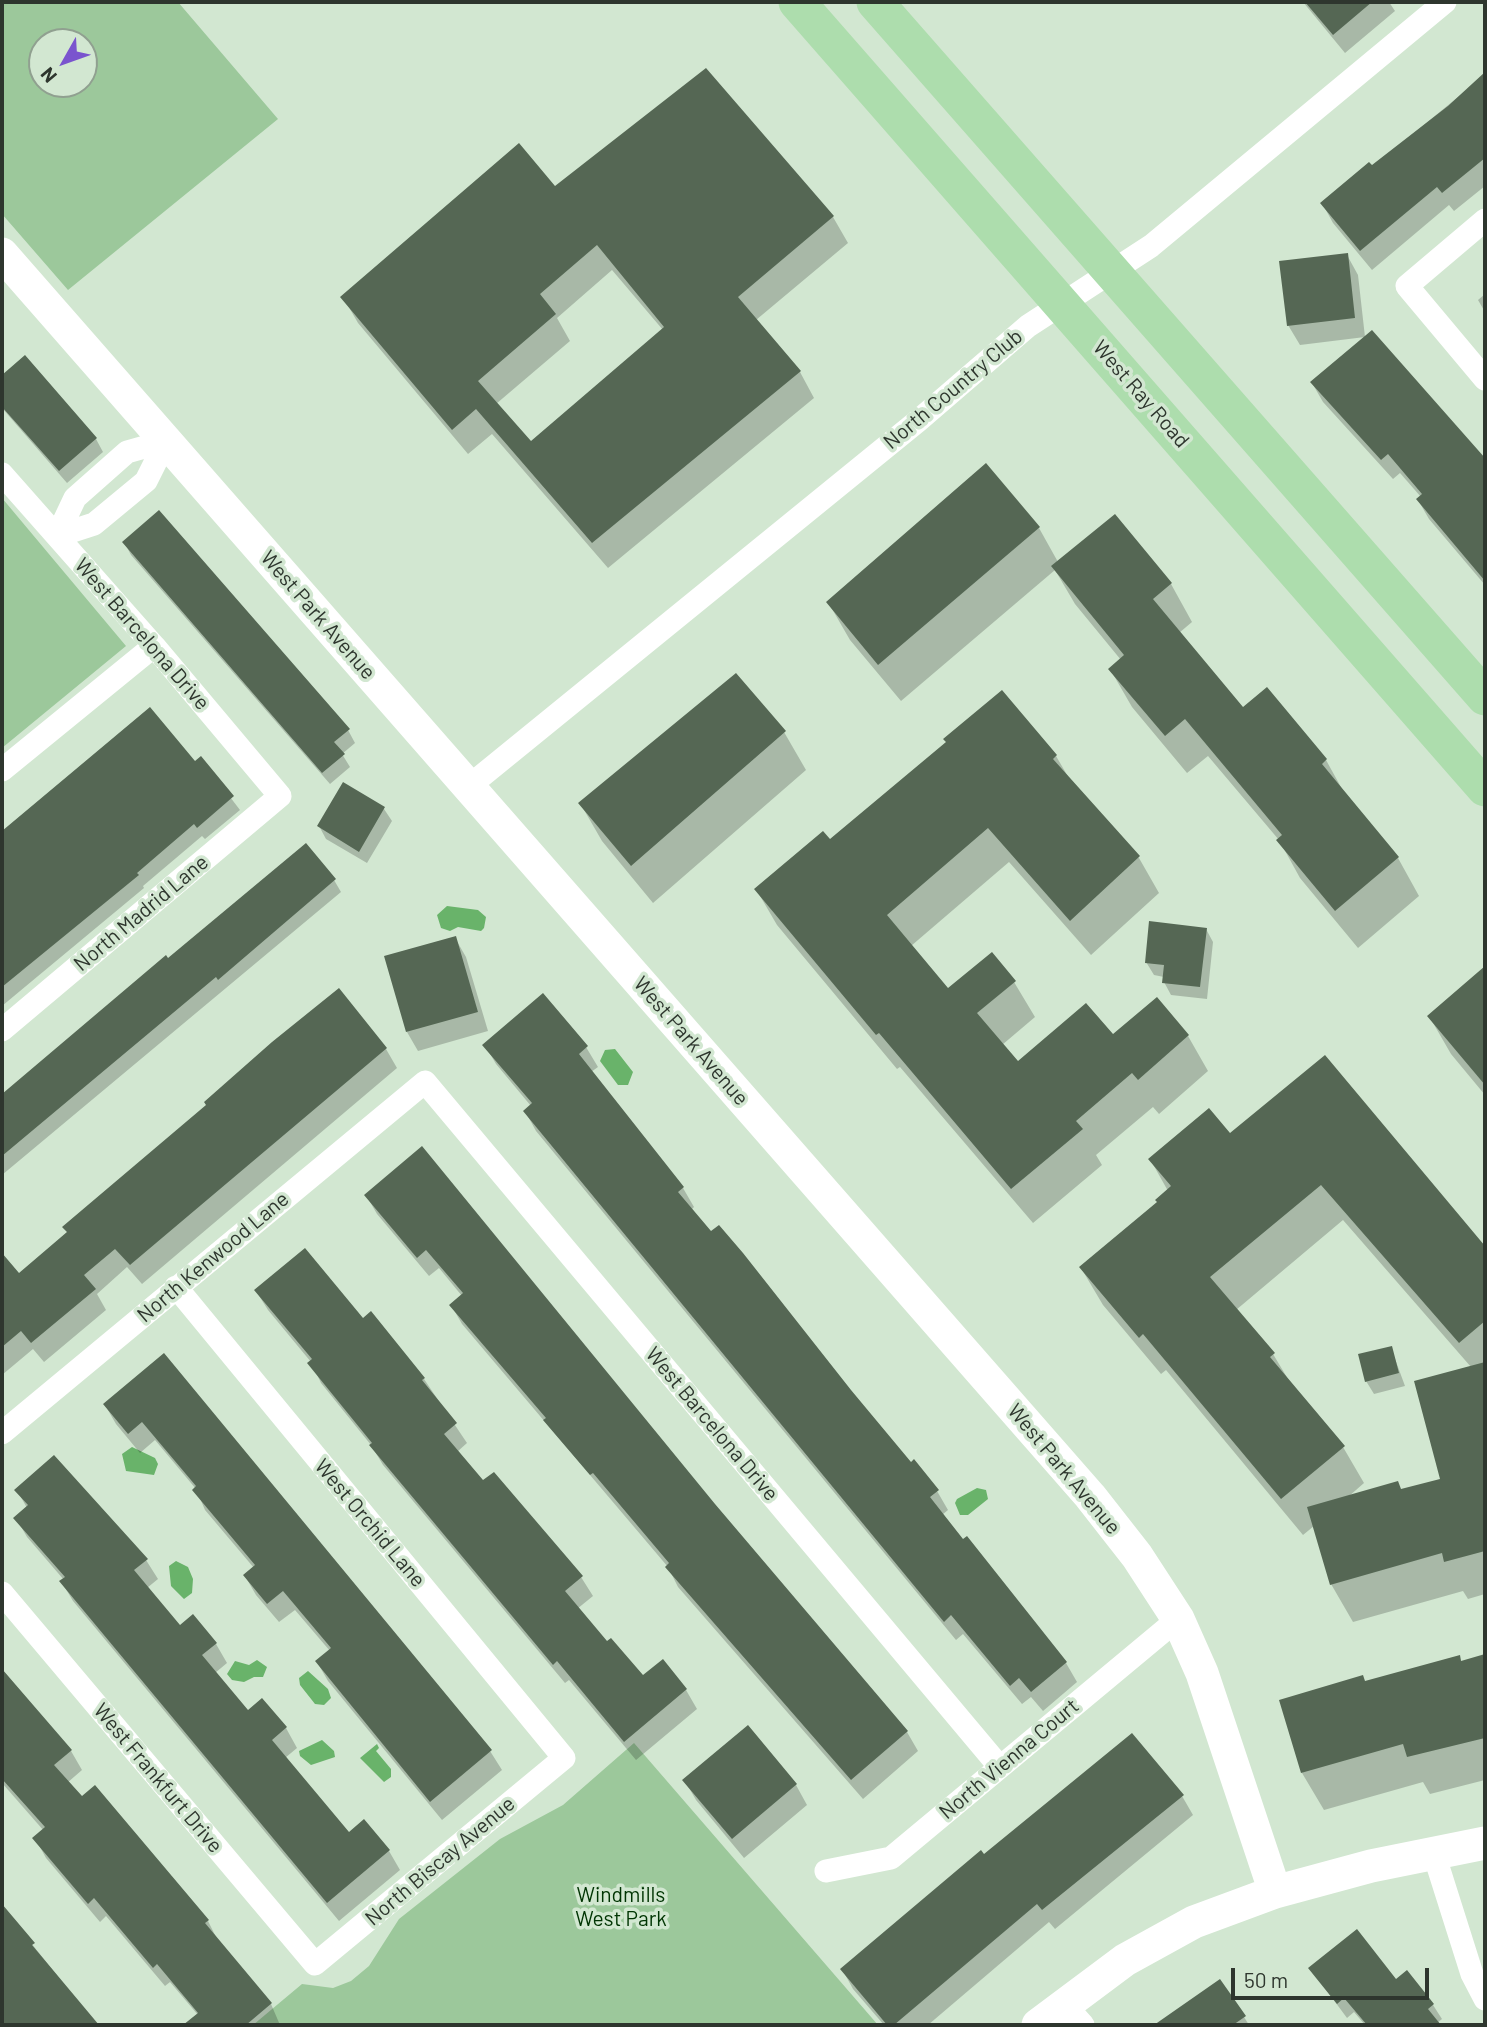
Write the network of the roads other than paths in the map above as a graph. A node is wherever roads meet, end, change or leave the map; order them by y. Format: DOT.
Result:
graph roads {
  1 [pos="797,2"];
  2 [pos="875,2"];
  3 [pos="1446,2"];
  4 [pos="1485,220"];
  5 [pos="2,254"];
  6 [pos="1111,271"];
  7 [pos="1062,304"];
  8 [pos="1485,379"];
  9 [pos="166,441"];
  10 [pos="2,474"];
  11 [pos="57,536"];
  12 [pos="154,646"];
  13 [pos="1485,697"];
  14 [pos="2,770"];
  15 [pos="468,787"];
  16 [pos="1485,788"];
  17 [pos="280,796"];
  18 [pos="2,1030"];
  19 [pos="425,1082"];
  20 [pos="176,1287"];
  21 [pos="2,1433"];
  22 [pos="2,1593"];
  23 [pos="1178,1619"];
  24 [pos="564,1758"];
  25 [pos="999,1766"];
  26 [pos="1485,1843"];
  27 [pos="1434,1854"];
  28 [pos="826,1871"];
  29 [pos="1275,1892"];
  30 [pos="315,1964"];
  31 [pos="1485,1999"];
  32 [pos="1073,2015"];
  33 [pos="1038,2025"];
  1 -- 7 [label="main road, West Ray Road"];
  2 -- 6 [label="main road"];
  3 -- 6 [label="street, North Country Club"];
  4 -- 8 [label="street"];
  5 -- 9 [label="street, West Park Avenue"];
  6 -- 7 [label="street, North Country Club"];
  6 -- 13 [label="main road"];
  7 -- 15 [label="street, North Country Club"];
  7 -- 16 [label="main road, West Ray Road"];
  9 -- 11 [label="street"];
  9 -- 11 [label="street"];
  9 -- 15 [label="street, West Park Avenue"];
  10 -- 11 [label="street, West Barcelona Drive"];
  11 -- 12 [label="street, West Barcelona Drive"];
  12 -- 14 [label="street"];
  12 -- 17 [label="street, West Barcelona Drive"];
  15 -- 23 [label="street, West Park Avenue"];
  17 -- 18 [label="street, North Madrid Lane"];
  19 -- 20 [label="street, North Kenwood Lane"];
  19 -- 25 [label="street, West Barcelona Drive"];
  20 -- 21 [label="street, North Kenwood Lane"];
  20 -- 24 [label="street, West Orchid Lane"];
  22 -- 30 [label="street, West Frankfurt Drive"];
  23 -- 25 [label="street, North Vienna Court"];
  23 -- 29 [label="street, West Park Avenue"];
  24 -- 30 [label="street, North Biscay Avenue"];
  25 -- 28 [label="street, North Vienna Court"];
  26 -- 27 [label="street"];
  27 -- 29 [label="street"];
  27 -- 31 [label="street"];
  29 -- 32 [label="street"];
  32 -- 33 [label="street"];
}
